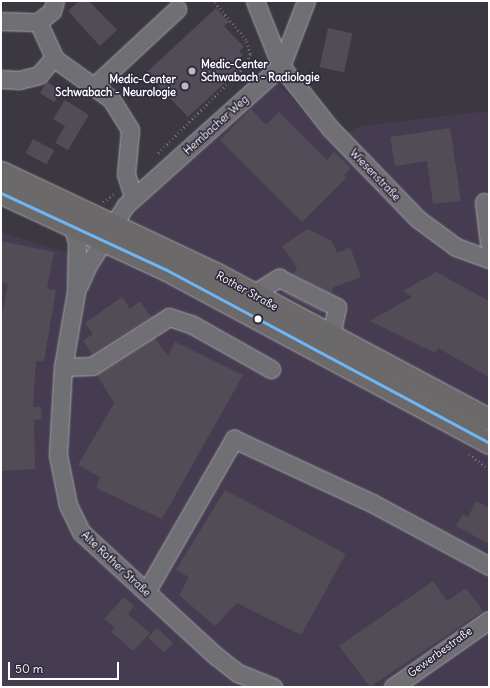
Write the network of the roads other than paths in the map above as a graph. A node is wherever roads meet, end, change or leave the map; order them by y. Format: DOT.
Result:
graph roads {
  1 [pos="55,1"];
  2 [pos="255,1"];
  3 [pos="306,1"];
  4 [pos="177,8"];
  5 [pos="1,21"];
  6 [pos="38,22"];
  7 [pos="54,57"];
  8 [pos="281,66"];
  9 [pos="1,79"];
  10 [pos="93,88"];
  11 [pos="1,172"];
  12 [pos="1,193"];
  13 [pos="134,198"];
  14 [pos="484,202"];
  15 [pos="72,225"];
  16 [pos="109,231"];
  17 [pos="489,235"];
  18 [pos="489,259"];
  19 [pos="76,292"];
  20 [pos="248,301"];
  21 [pos="331,336"];
  22 [pos="63,367"];
  23 [pos="271,369"];
  24 [pos="489,419"];
  25 [pos="489,442"];
  26 [pos="489,566"];
  27 [pos="146,592"];
  28 [pos="489,620"];
  29 [pos="246,682"];
  30 [pos="273,687"];
  31 [pos="393,687"];
  1 -- 6 [label="street"];
  2 -- 8 [label="street"];
  3 -- 8 [label="street"];
  4 -- 10 [label="street"];
  5 -- 6 [label="street"];
  6 -- 7 [label="street"];
  7 -- 9 [label="street"];
  7 -- 10 [label="street"];
  8 -- 13 [label="street, Hembacher Weg"];
  8 -- 18 [label="street, Wiesenstraße"];
  10 -- 13 [label="street"];
  11 -- 16 [label="main road, Rother Straße"];
  12 -- 15 [label="main road, Rother Straße"];
  13 -- 16 [label="street, Hembacher Weg"];
  14 -- 17 [label="street"];
  15 -- 16 [label="main road, Rother Straße"];
  15 -- 19 [label="street, Alte Rother Straße"];
  16 -- 19 [label="street, Alte Rother Straße"];
  16 -- 20 [label="main road, Rother Straße"];
  19 -- 22 [label="street, Alte Rother Straße"];
  20 -- 21 [label="main road, Rother Straße"];
  20 -- 21 [label="street"];
  20 -- 25 [label="main road, Rother Straße"];
  21 -- 24 [label="main road, Rother Straße"];
  22 -- 23 [label="street"];
  22 -- 27 [label="street, Alte Rother Straße"];
  26 -- 27 [label="street"];
  27 -- 29 [label="street, Alte Rother Straße"];
  28 -- 31 [label="street, Gewerbestraße"];
  29 -- 30 [label="street, Alte Rother Straße"];
}
